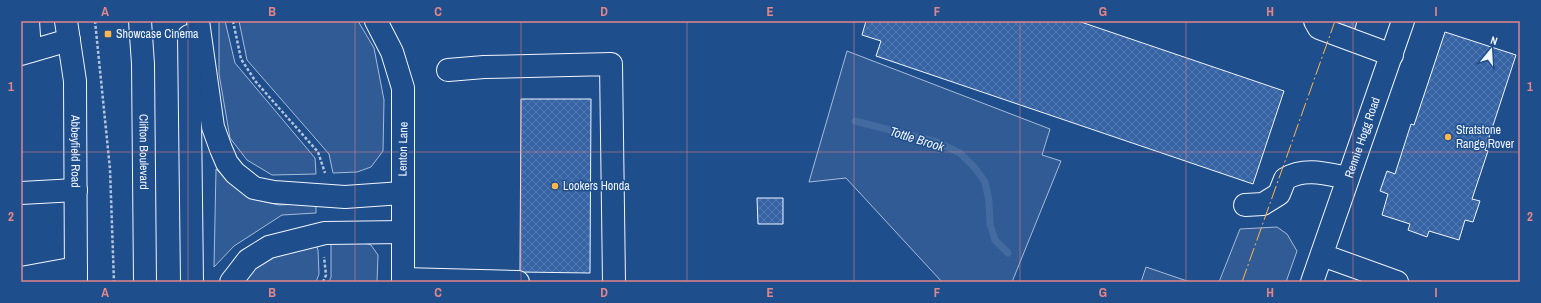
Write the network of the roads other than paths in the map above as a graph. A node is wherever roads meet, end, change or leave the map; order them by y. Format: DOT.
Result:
graph roads {
  1 [pos="28,21"];
  2 [pos="140,21"];
  3 [pos="188,21"];
  4 [pos="198,21"];
  5 [pos="376,21"];
  6 [pos="1314,21"];
  7 [pos="1403,21"];
  8 [pos="68,31"];
  9 [pos="26,53"];
  10 [pos="1392,55"];
  11 [pos="448,70"];
  12 [pos="1348,178"];
  13 [pos="76,190"];
  14 [pos="402,193"];
  15 [pos="21,194"];
  16 [pos="1245,205"];
  17 [pos="402,232"];
  18 [pos="1322,255"];
  19 [pos="76,275"];
  20 [pos="21,278"];
  21 [pos="403,280"];
  22 [pos="145,282"];
  23 [pos="192,282"];
  24 [pos="231,282"];
  25 [pos="518,282"];
  26 [pos="614,282"];
  27 [pos="1312,282"];
  28 [pos="1397,282"];
  1 -- 9 [label="main road"];
  2 -- 22 [label="main road, Clifton Boulevard"];
  3 -- 23 [label="main road"];
  4 -- 14 [label="main road"];
  5 -- 14 [label="main road, Lenton Lane"];
  6 -- 10 [label="main road"];
  7 -- 10 [label="main road, Rennie Hogg Road"];
  8 -- 9 [label="main road"];
  8 -- 13 [label="main road, Abbeyfield Road"];
  10 -- 12 [label="main road, Rennie Hogg Road"];
  11 -- 26 [label="main road"];
  12 -- 16 [label="main road"];
  12 -- 18 [label="main road, Rennie Hogg Road"];
  13 -- 15 [label="main road"];
  13 -- 19 [label="main road, Abbeyfield Road"];
  14 -- 17 [label="main road, Lenton Lane"];
  17 -- 21 [label="main road, Lenton Lane"];
  17 -- 24 [label="main road"];
  18 -- 27 [label="main road, Rennie Hogg Road"];
  18 -- 28 [label="main road"];
  19 -- 20 [label="main road"];
  21 -- 25 [label="main road"];
}
